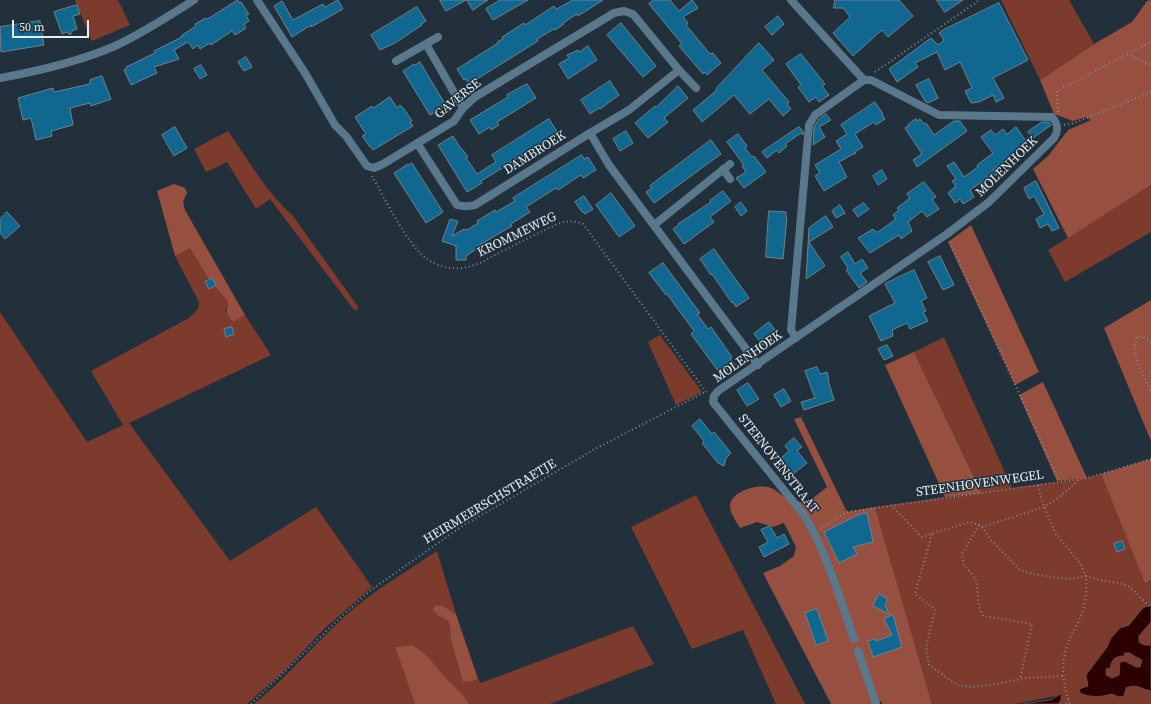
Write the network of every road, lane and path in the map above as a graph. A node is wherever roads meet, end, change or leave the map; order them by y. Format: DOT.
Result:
graph roads {
  1 [pos="194,0"];
  2 [pos="257,0"];
  3 [pos="791,0"];
  4 [pos="978,0"];
  5 [pos="438,38"];
  6 [pos="1151,42"];
  7 [pos="426,44"];
  8 [pos="1127,54"];
  9 [pos="396,61"];
  10 [pos="1151,64"];
  11 [pos="679,70"];
  12 [pos="0,78"];
  13 [pos="864,80"];
  14 [pos="696,88"];
  15 [pos="1151,92"];
  16 [pos="463,108"];
  17 [pos="1056,124"];
  18 [pos="590,133"];
  19 [pos="417,143"];
  20 [pos="367,166"];
  21 [pos="730,179"];
  22 [pos="654,225"];
  23 [pos="947,234"];
  24 [pos="796,338"];
  25 [pos="1151,342"];
  26 [pos="758,365"];
  27 [pos="1151,391"];
  28 [pos="706,392"];
  29 [pos="714,396"];
  30 [pos="1151,459"];
  31 [pos="1081,478"];
  32 [pos="1059,481"];
  33 [pos="1038,484"];
  34 [pos="891,505"];
  35 [pos="1044,508"];
  36 [pos="978,525"];
  37 [pos="982,527"];
  38 [pos="815,533"];
  39 [pos="932,534"];
  40 [pos="1086,576"];
  41 [pos="1151,608"];
  42 [pos="854,639"];
  43 [pos="858,651"];
  44 [pos="1063,676"];
  45 [pos="1020,679"];
  46 [pos="1068,700"];
  47 [pos="251,704"];
  48 [pos="876,704"];
  49 [pos="1066,704"];
  50 [pos="1070,704"];
  1 -- 12 [label="street"];
  2 -- 20 [label="street"];
  3 -- 13 [label="street, MOLENHOEK"];
  4 -- 13 [label="path"];
  5 -- 7 [label="street"];
  6 -- 8 [label="path"];
  7 -- 9 [label="street"];
  7 -- 16 [label="street"];
  8 -- 10 [label="path"];
  8 -- 17 [label="path"];
  11 -- 14 [label="street, GAVERSE"];
  11 -- 16 [label="street, GAVERSE"];
  11 -- 18 [label="street"];
  13 -- 17 [label="street, MOLENHOEK"];
  13 -- 24 [label="street, MOLENHOEK"];
  15 -- 17 [label="path"];
  16 -- 19 [label="street, GAVERSE"];
  17 -- 23 [label="street, MOLENHOEK"];
  18 -- 19 [label="street, DAMBROEK"];
  18 -- 22 [label="street"];
  19 -- 20 [label="street, GAVERSE"];
  20 -- 28 [label="path, KROMMEWEG"];
  21 -- 22 [label="street"];
  22 -- 26 [label="street"];
  23 -- 24 [label="street, MOLENHOEK"];
  23 -- 32 [label="path"];
  24 -- 26 [label="street, MOLENHOEK"];
  25 -- 27 [label="path"];
  26 -- 29 [label="street, MOLENHOEK"];
  28 -- 29 [label="path, KROMMEWEG"];
  28 -- 47 [label="path, HEIRMEERSCHSTRAETJE"];
  29 -- 38 [label="street, STEENOVENSTRAAT"];
  30 -- 31 [label="path, STEENHOVENWEGEL"];
  31 -- 32 [label="path, STEENHOVENWEGEL"];
  31 -- 35 [label="path"];
  32 -- 33 [label="path, STEENHOVENWEGEL"];
  33 -- 34 [label="path, STEENHOVENWEGEL"];
  33 -- 35 [label="path"];
  34 -- 38 [label="path, STEENHOVENWEGEL"];
  34 -- 39 [label="path"];
  35 -- 37 [label="path"];
  35 -- 40 [label="path"];
  36 -- 37 [label="path"];
  36 -- 39 [label="path"];
  36 -- 45 [label="path"];
  37 -- 40 [label="path"];
  38 -- 42 [label="street, STEENOVENSTRAAT"];
  39 -- 45 [label="path"];
  40 -- 41 [label="path"];
  40 -- 44 [label="path"];
  43 -- 48 [label="street"];
  44 -- 45 [label="path"];
  44 -- 46 [label="path"];
  46 -- 49 [label="path"];
  46 -- 50 [label="path"];
}
